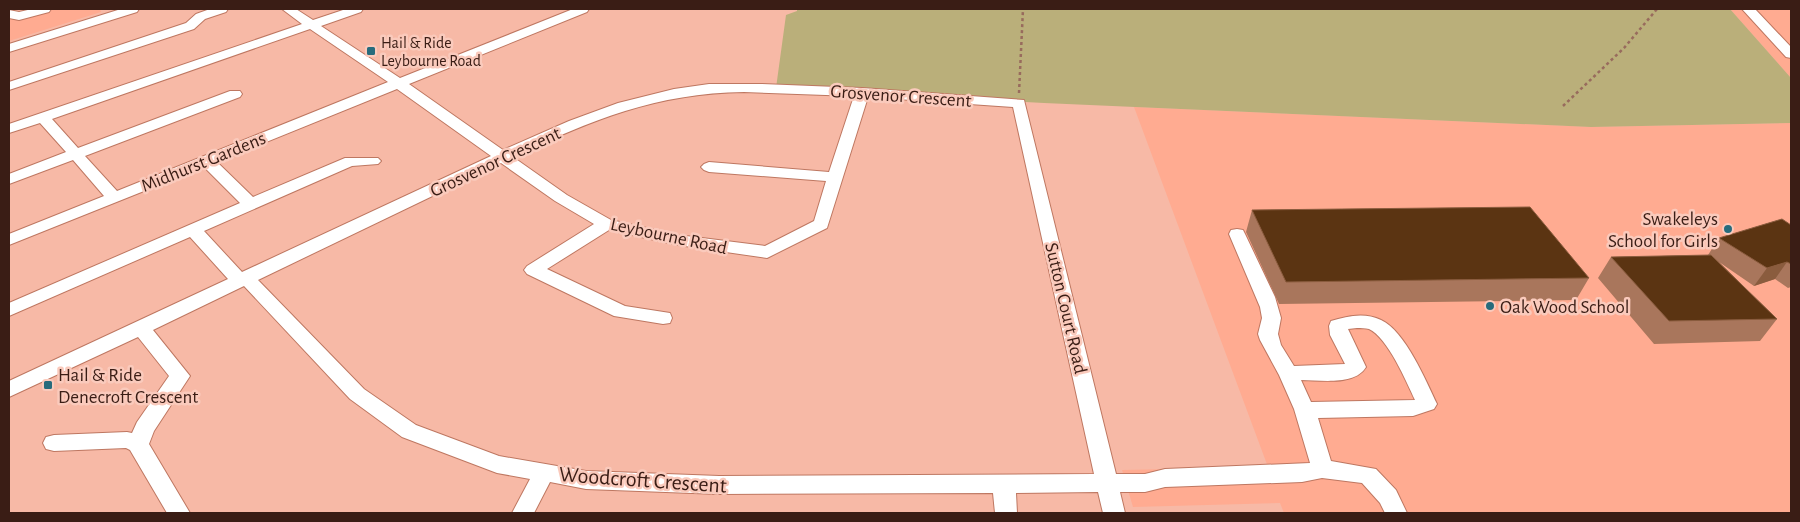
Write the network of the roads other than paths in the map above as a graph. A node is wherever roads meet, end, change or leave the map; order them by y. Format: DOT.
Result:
graph roads {
  1 [pos="45,9"];
  2 [pos="222,9"];
  3 [pos="288,9"];
  4 [pos="357,9"];
  5 [pos="583,9"];
  6 [pos="1748,9"];
  7 [pos="126,10"];
  8 [pos="9,14"];
  9 [pos="311,24"];
  10 [pos="9,48"];
  11 [pos="1791,54"];
  12 [pos="398,83"];
  13 [pos="9,86"];
  14 [pos="862,92"];
  15 [pos="235,94"];
  16 [pos="1019,103"];
  17 [pos="43,118"];
  18 [pos="9,129"];
  19 [pos="76,154"];
  20 [pos="502,157"];
  21 [pos="206,160"];
  22 [pos="373,161"];
  23 [pos="709,167"];
  24 [pos="836,177"];
  25 [pos="9,179"];
  26 [pos="114,197"];
  27 [pos="251,205"];
  28 [pos="606,224"];
  29 [pos="193,230"];
  30 [pos="1237,234"];
  31 [pos="9,240"];
  32 [pos="243,279"];
  33 [pos="9,310"];
  34 [pos="663,318"];
  35 [pos="141,328"];
  36 [pos="1289,373"];
  37 [pos="9,390"];
  38 [pos="1304,410"];
  39 [pos="54,442"];
  40 [pos="138,444"];
  41 [pos="1322,469"];
  42 [pos="544,472"];
  43 [pos="1108,483"];
  44 [pos="1004,484"];
  45 [pos="180,513"];
  46 [pos="523,513"];
  47 [pos="1006,513"];
  48 [pos="1114,513"];
  49 [pos="1396,513"];
  1 -- 8 [label="street"];
  2 -- 13 [label="street"];
  3 -- 9 [label="street, Leybourne Road"];
  4 -- 9 [label="street"];
  5 -- 12 [label="street, Midhurst Gardens"];
  6 -- 11 [label="street"];
  7 -- 10 [label="street"];
  9 -- 12 [label="street, Leybourne Road"];
  9 -- 17 [label="street"];
  12 -- 20 [label="street, Leybourne Road"];
  12 -- 21 [label="street, Midhurst Gardens"];
  14 -- 16 [label="street, Grosvenor Crescent"];
  14 -- 20 [label="street, Grosvenor Crescent"];
  14 -- 24 [label="street, Leybourne Road"];
  15 -- 19 [label="street"];
  16 -- 43 [label="street, Sutton Court Road"];
  17 -- 18 [label="street"];
  17 -- 19 [label="street"];
  19 -- 25 [label="street"];
  19 -- 26 [label="street"];
  20 -- 28 [label="street, Leybourne Road"];
  20 -- 32 [label="street, Grosvenor Crescent"];
  21 -- 26 [label="street, Midhurst Gardens"];
  21 -- 27 [label="street"];
  22 -- 27 [label="street"];
  23 -- 24 [label="street"];
  24 -- 28 [label="street, Leybourne Road"];
  26 -- 31 [label="street, Midhurst Gardens"];
  27 -- 29 [label="street"];
  28 -- 34 [label="street"];
  29 -- 32 [label="street, Woodcroft Crescent"];
  29 -- 33 [label="street"];
  30 -- 36 [label="street"];
  32 -- 35 [label="street, Grosvenor Crescent"];
  32 -- 42 [label="street, Woodcroft Crescent"];
  35 -- 37 [label="street, Grosvenor Crescent"];
  35 -- 40 [label="street"];
  36 -- 38 [label="street"];
  36 -- 38 [label="street"];
  38 -- 41 [label="street"];
  39 -- 40 [label="street"];
  40 -- 45 [label="street"];
  41 -- 43 [label="street, Woodcroft Crescent"];
  41 -- 49 [label="street, Woodcroft Crescent"];
  42 -- 44 [label="street, Woodcroft Crescent"];
  42 -- 46 [label="street"];
  43 -- 44 [label="street, Woodcroft Crescent"];
  43 -- 48 [label="street, Sutton Court Road"];
  44 -- 47 [label="street"];
}
